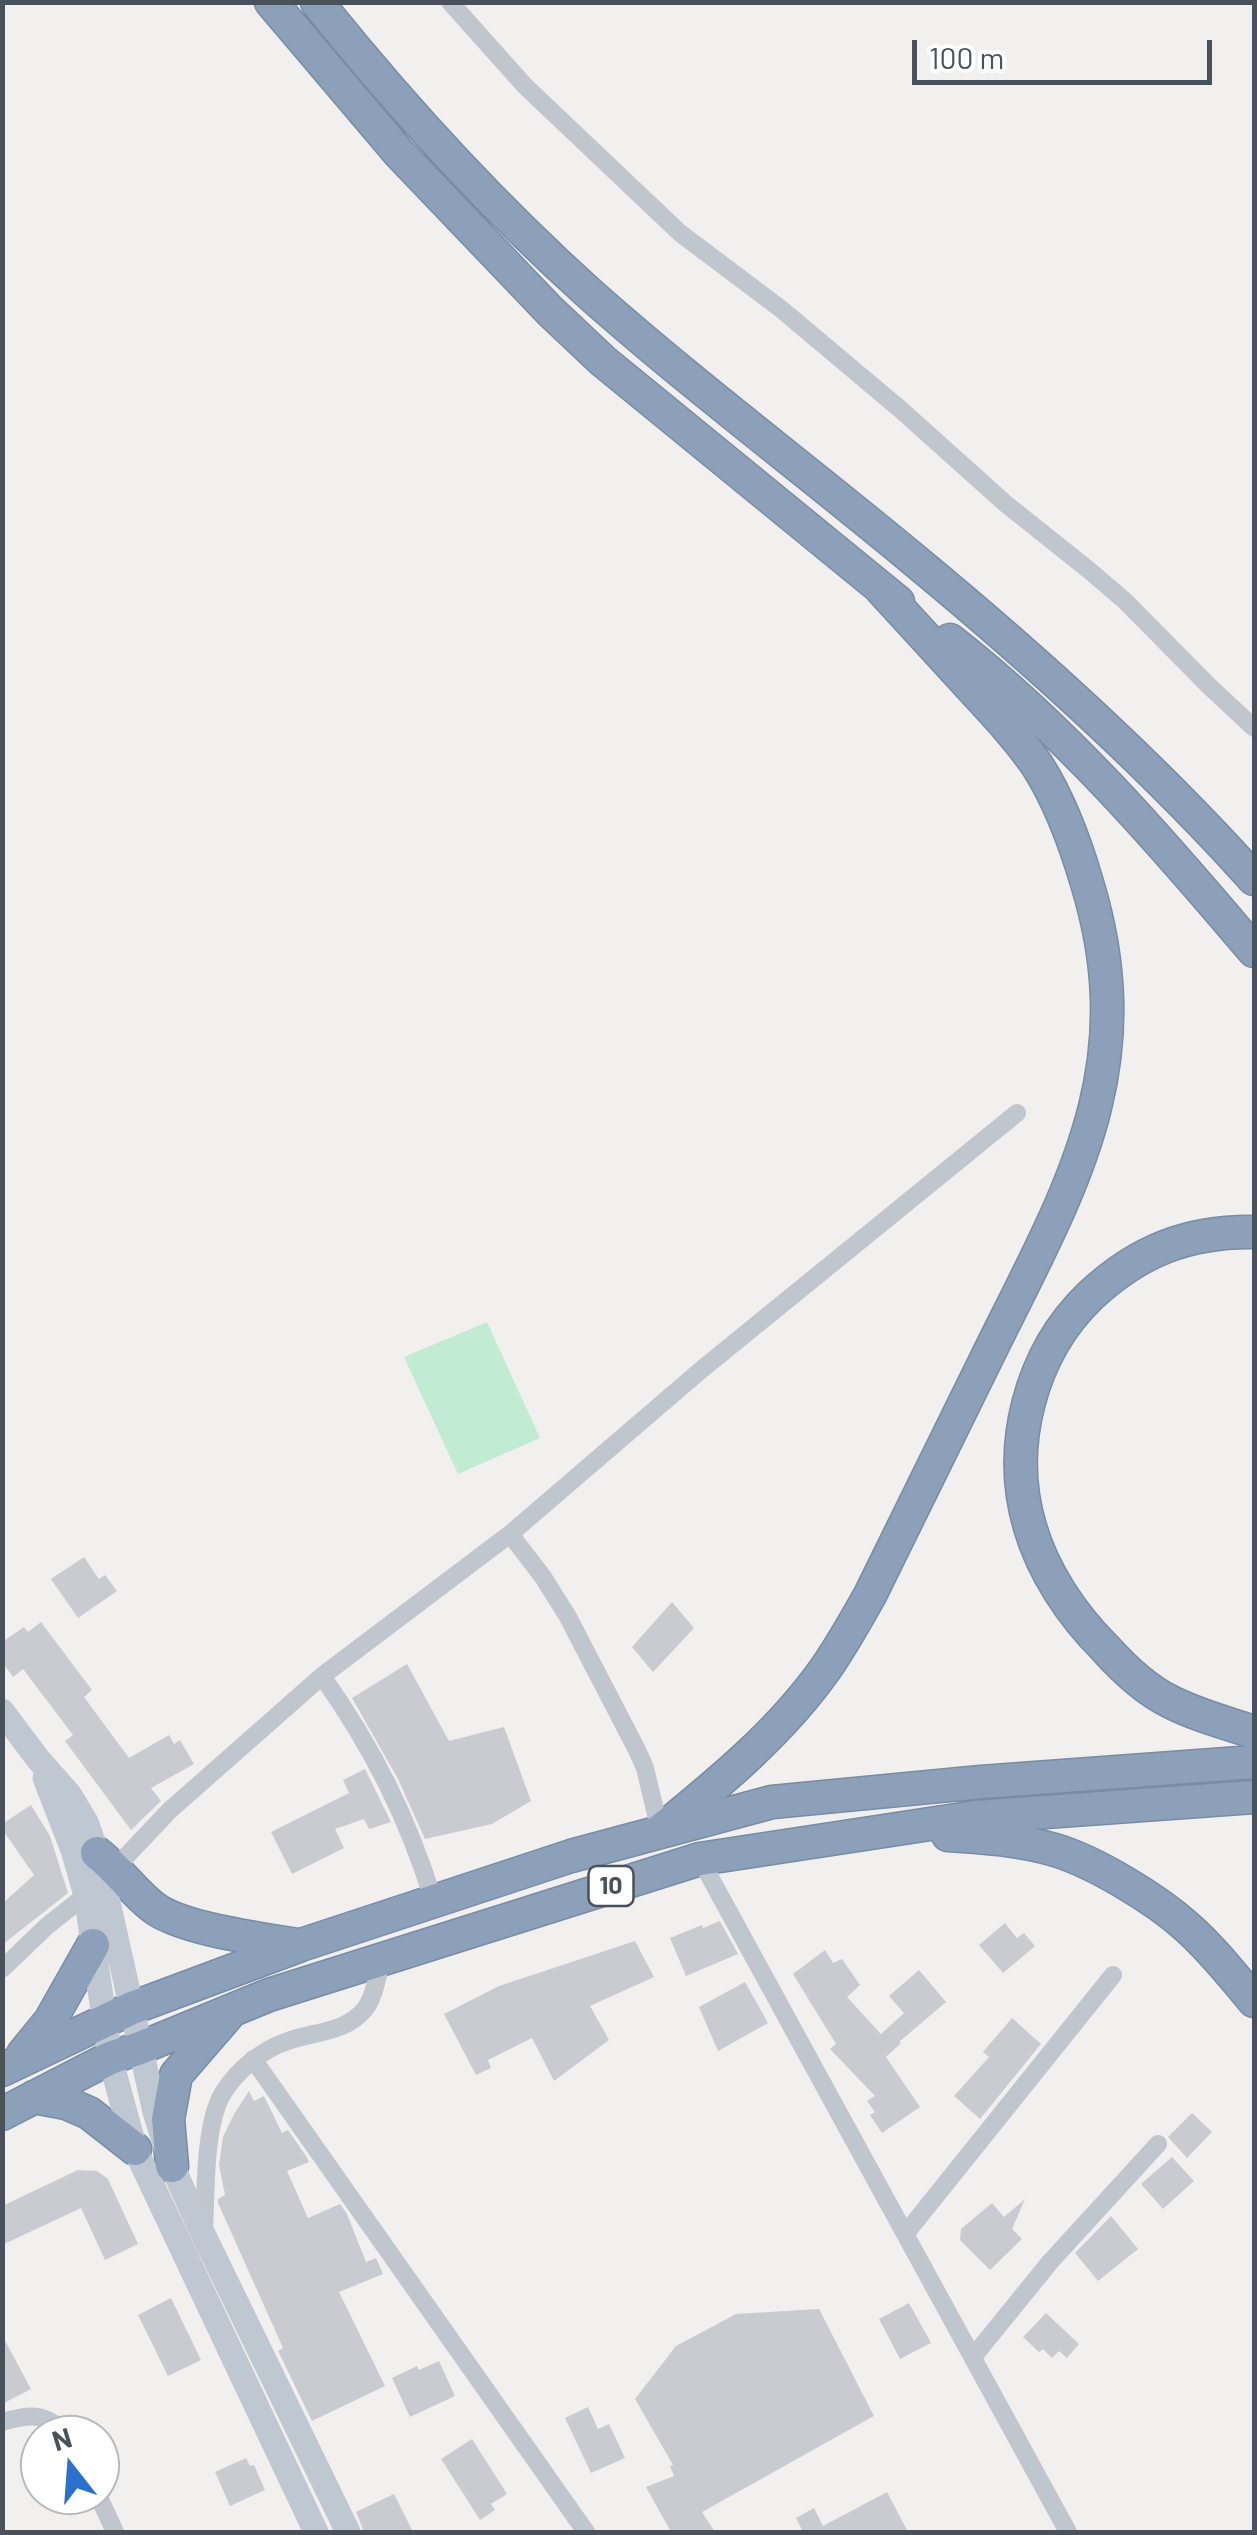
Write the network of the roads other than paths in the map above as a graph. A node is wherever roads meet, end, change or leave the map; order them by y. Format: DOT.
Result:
graph roads {
  1 [pos="271,2"];
  2 [pos="318,2"];
  3 [pos="450,2"];
  4 [pos="881,589"];
  5 [pos="1254,728"];
  6 [pos="1254,879"];
  7 [pos="1254,951"];
  8 [pos="1017,1114"];
  9 [pos="1254,1232"];
  10 [pos="510,1534"];
  11 [pos="322,1676"];
  12 [pos="2,1711"];
  13 [pos="1254,1732"];
  14 [pos="38,1759"];
  15 [pos="1254,1762"];
  16 [pos="1254,1796"];
  17 [pos="660,1830"];
  18 [pos="884,1830"];
  19 [pos="700,1859"];
  20 [pos="107,1860"];
  21 [pos="86,1895"];
  22 [pos="434,1902"];
  23 [pos="93,1945"];
  24 [pos="301,1945"];
  25 [pos="382,1957"];
  26 [pos="2,1969"];
  27 [pos="1113,1975"];
  28 [pos="1254,2001"];
  29 [pos="235,2008"];
  30 [pos="117,2014"];
  31 [pos="125,2053"];
  32 [pos="253,2059"];
  33 [pos="9,2066"];
  34 [pos="34,2097"];
  35 [pos="2,2114"];
  36 [pos="1158,2144"];
  37 [pos="135,2148"];
  38 [pos="172,2166"];
  39 [pos="906,2232"];
  40 [pos="204,2236"];
  41 [pos="974,2357"];
  42 [pos="316,2532"];
  43 [pos="348,2532"];
  44 [pos="586,2532"];
  45 [pos="1068,2532"];
  1 -- 4 [label="highway"];
  2 -- 6 [label="highway"];
  3 -- 5 [label="street"];
  4 -- 7 [label="highway"];
  4 -- 17 [label="highway"];
  8 -- 10 [label="street"];
  9 -- 13 [label="highway"];
  10 -- 11 [label="street"];
  10 -- 17 [label="street"];
  11 -- 20 [label="street"];
  11 -- 22 [label="street"];
  12 -- 14 [label="main road"];
  14 -- 20 [label="main road"];
  14 -- 21 [label="main road"];
  15 -- 17 [label="highway, 10"];
  16 -- 18 [label="highway, 10"];
  17 -- 22 [label="highway, 10"];
  18 -- 19 [label="highway, 10"];
  18 -- 28 [label="highway"];
  19 -- 25 [label="highway, 10"];
  19 -- 39 [label="street"];
  20 -- 24 [label="highway"];
  20 -- 30 [label="main road"];
  21 -- 23 [label="main road"];
  21 -- 26 [label="street"];
  22 -- 24 [label="highway, 10"];
  23 -- 30 [label="main road"];
  23 -- 33 [label="highway"];
  24 -- 30 [label="highway, 10"];
  25 -- 29 [label="highway, 10"];
  25 -- 32 [label="street"];
  27 -- 39 [label="street"];
  29 -- 31 [label="highway, 10"];
  29 -- 38 [label="highway"];
  30 -- 31 [label="main road"];
  30 -- 33 [label="highway, 10"];
  31 -- 34 [label="highway, 10"];
  31 -- 37 [label="main road"];
  31 -- 38 [label="main road"];
  32 -- 40 [label="street"];
  32 -- 44 [label="street"];
  34 -- 35 [label="highway, 10"];
  34 -- 37 [label="highway"];
  36 -- 41 [label="street"];
  37 -- 42 [label="main road"];
  38 -- 40 [label="main road"];
  39 -- 41 [label="street"];
  40 -- 43 [label="main road"];
  41 -- 45 [label="street"];
}
